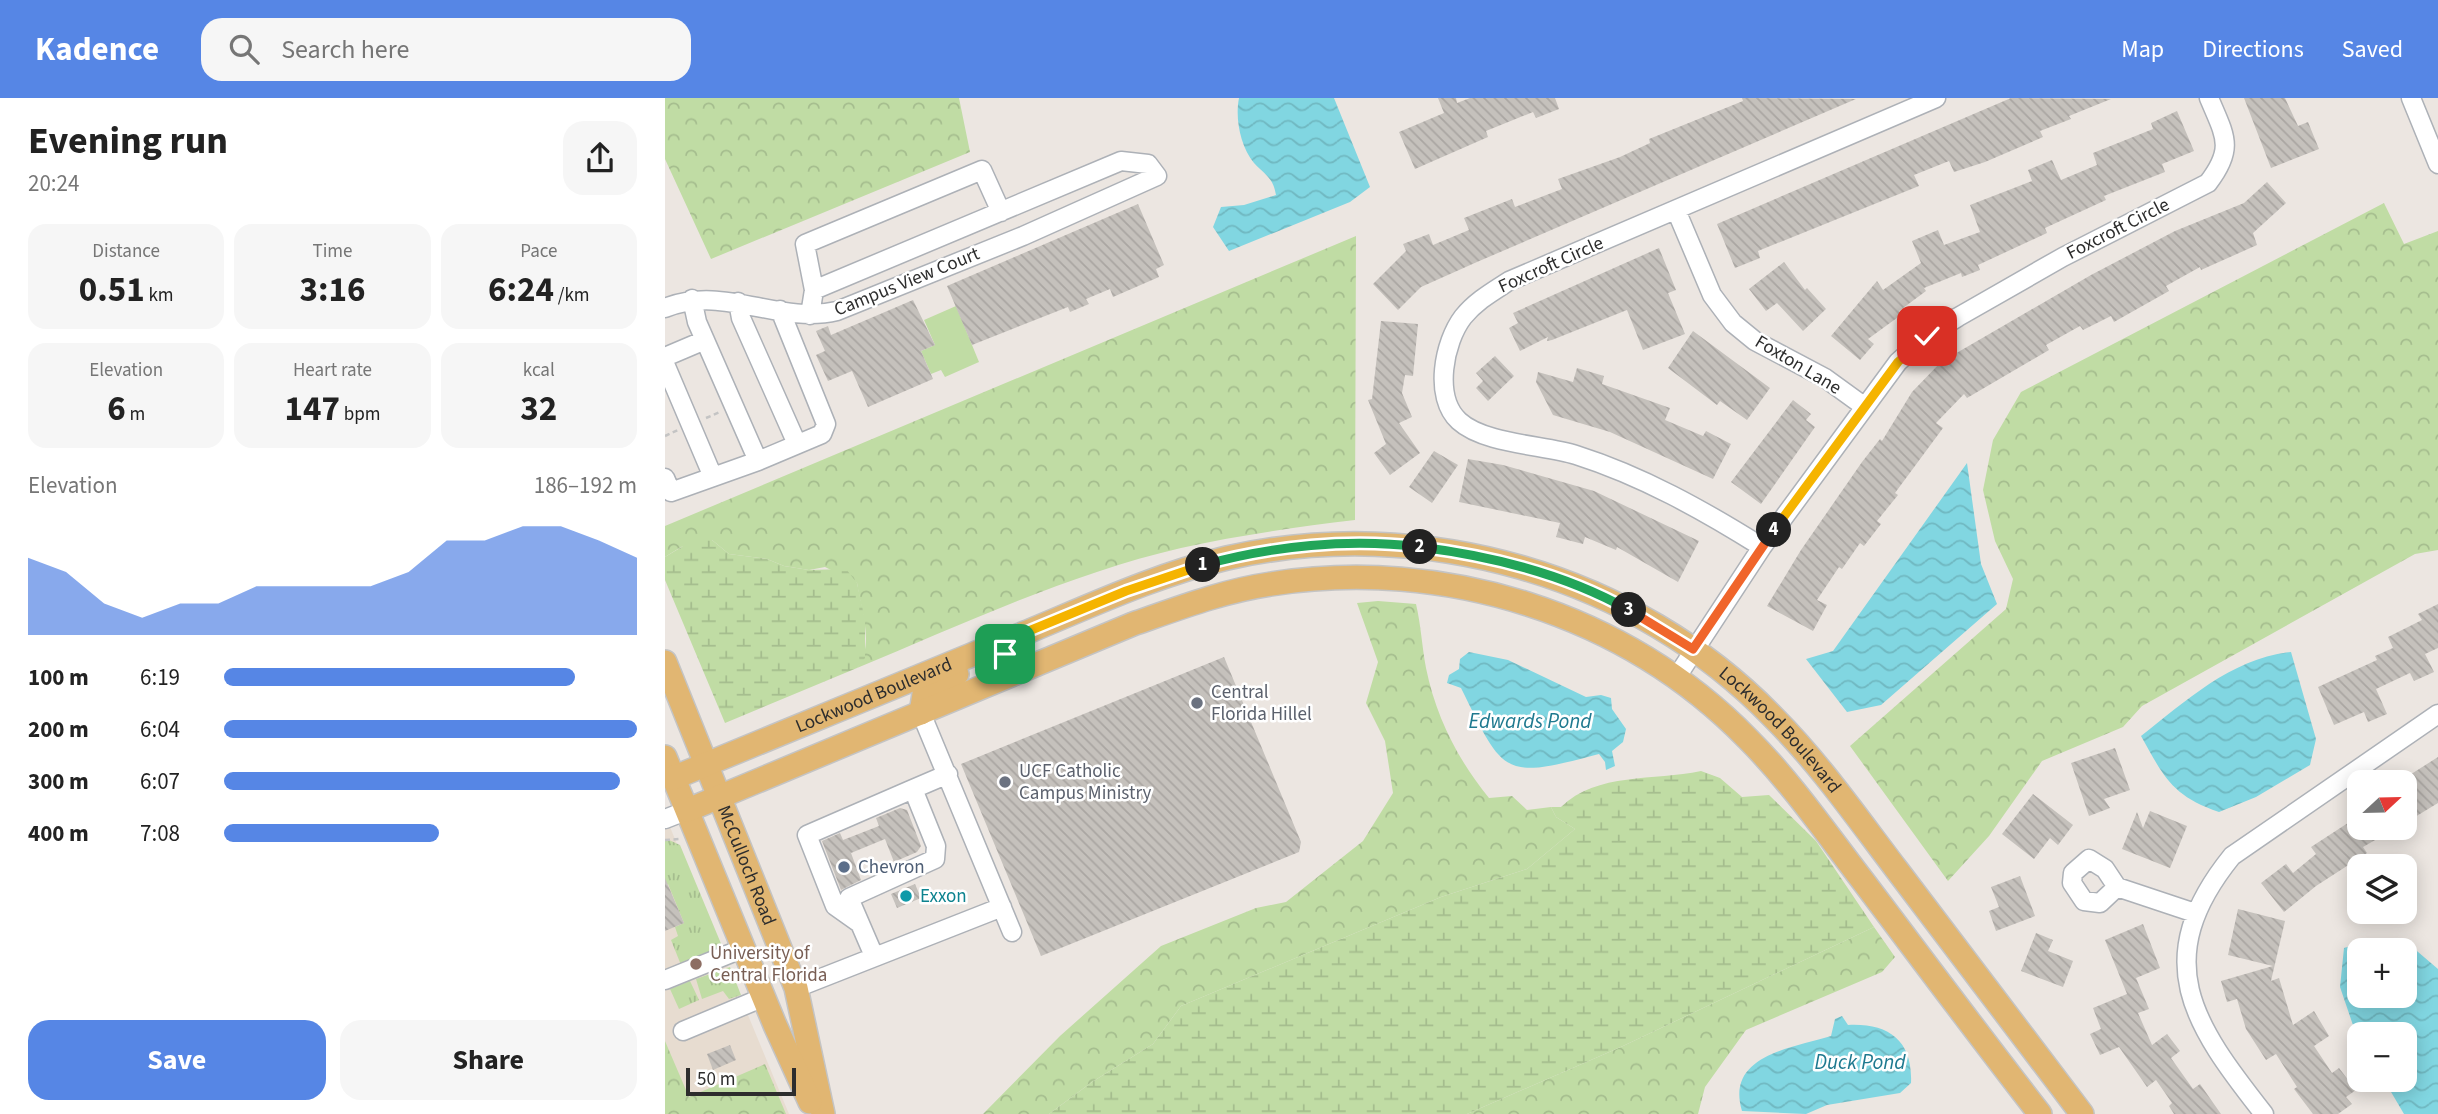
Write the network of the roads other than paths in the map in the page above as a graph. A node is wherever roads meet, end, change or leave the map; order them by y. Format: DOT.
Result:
graph roads {
  1 [pos="1937,98"];
  2 [pos="2209,98"];
  3 [pos="2411,98"];
  4 [pos="2434,142"];
  5 [pos="2438,164"];
  6 [pos="1677,210"];
  7 [pos="1001,212"];
  8 [pos="814,290"];
  9 [pos="692,299"];
  10 [pos="738,302"];
  11 [pos="665,308"];
  12 [pos="780,310"];
  13 [pos="810,316"];
  14 [pos="705,340"];
  15 [pos="665,357"];
  16 [pos="665,364"];
  17 [pos="1865,407"];
  18 [pos="797,444"];
  19 [pos="758,461"];
  20 [pos="713,477"];
  21 [pos="665,478"];
  22 [pos="1762,547"];
  23 [pos="1264,551"];
  24 [pos="1269,584"];
  25 [pos="1063,617"];
  26 [pos="1024,633"];
  27 [pos="1693,649"];
  28 [pos="665,662"];
  29 [pos="1676,678"];
  30 [pos="958,698"];
  31 [pos="921,712"];
  32 [pos="2438,713"];
  33 [pos="708,764"];
  34 [pos="668,772"];
  35 [pos="947,774"];
  36 [pos="913,789"];
  37 [pos="721,796"];
  38 [pos="688,810"];
  39 [pos="665,819"];
  40 [pos="2117,887"];
  41 [pos="1002,907"];
  42 [pos="2195,913"];
  43 [pos="861,923"];
  44 [pos="1012,932"];
  45 [pos="744,948"];
  46 [pos="874,956"];
  47 [pos="665,980"];
  48 [pos="796,988"];
  49 [pos="764,997"];
  50 [pos="775,1025"];
  51 [pos="683,1031"];
  52 [pos="816,1114"];
  53 [pos="823,1114"];
  54 [pos="2040,1114"];
  55 [pos="2083,1114"];
  56 [pos="2264,1114"];
  1 -- 6 [label="street, Foxcroft Circle"];
  2 -- 17 [label="street, Foxcroft Circle"];
  3 -- 4 [label="street"];
  4 -- 5 [label="street"];
  6 -- 17 [label="street, Foxton Lane"];
  6 -- 22 [label="street, Foxcroft Circle"];
  7 -- 8 [label="street"];
  7 -- 8 [label="street"];
  7 -- 13 [label="street, Campus View Court"];
  8 -- 13 [label="street"];
  9 -- 10 [label="street, Campus View Court"];
  9 -- 11 [label="street, Campus View Court"];
  9 -- 14 [label="street"];
  10 -- 12 [label="street, Campus View Court"];
  10 -- 18 [label="street"];
  12 -- 13 [label="street, Campus View Court"];
  12 -- 18 [label="street"];
  14 -- 15 [label="street"];
  14 -- 19 [label="street"];
  16 -- 20 [label="street"];
  17 -- 22 [label="street, Foxcroft Circle"];
  18 -- 19 [label="street"];
  19 -- 20 [label="street"];
  20 -- 21 [label="street"];
  22 -- 27 [label="street, Foxcroft Circle"];
  23 -- 24 [label="main road"];
  23 -- 25 [label="main road, Lockwood Boulevard"];
  23 -- 27 [label="main road, Lockwood Boulevard"];
  24 -- 29 [label="main road, Lockwood Boulevard"];
  24 -- 30 [label="main road, Lockwood Boulevard"];
  25 -- 26 [label="main road, Lockwood Boulevard"];
  25 -- 30 [label="main road"];
  26 -- 31 [label="main road"];
  26 -- 33 [label="main road, Lockwood Boulevard"];
  27 -- 29 [label="street, Foxcroft Circle"];
  27 -- 55 [label="main road, Lockwood Boulevard"];
  28 -- 33 [label="main road, McCulloch Road"];
  29 -- 54 [label="main road, Lockwood Boulevard"];
  30 -- 31 [label="main road, Lockwood Boulevard"];
  31 -- 35 [label="street"];
  31 -- 37 [label="main road, Lockwood Boulevard"];
  32 -- 42 [label="street"];
  33 -- 34 [label="main road, Lockwood Boulevard"];
  33 -- 37 [label="main road, McCulloch Road"];
  34 -- 38 [label="main road, McCulloch Road"];
  35 -- 36 [label="street"];
  35 -- 41 [label="street"];
  36 -- 43 [label="street"];
  36 -- 43 [label="street"];
  37 -- 38 [label="main road, Lockwood Boulevard"];
  37 -- 48 [label="main road, McCulloch Road"];
  38 -- 39 [label="street"];
  38 -- 45 [label="main road, McCulloch Road"];
  40 -- 42 [label="street"];
  41 -- 44 [label="street"];
  41 -- 46 [label="street"];
  42 -- 56 [label="street"];
  43 -- 46 [label="street"];
  45 -- 47 [label="street"];
  45 -- 49 [label="main road, McCulloch Road"];
  46 -- 48 [label="street"];
  48 -- 50 [label="main road"];
  48 -- 53 [label="main road, McCulloch Road"];
  49 -- 50 [label="main road, McCulloch Road"];
  49 -- 51 [label="street"];
  50 -- 52 [label="main road, McCulloch Road"];
}
